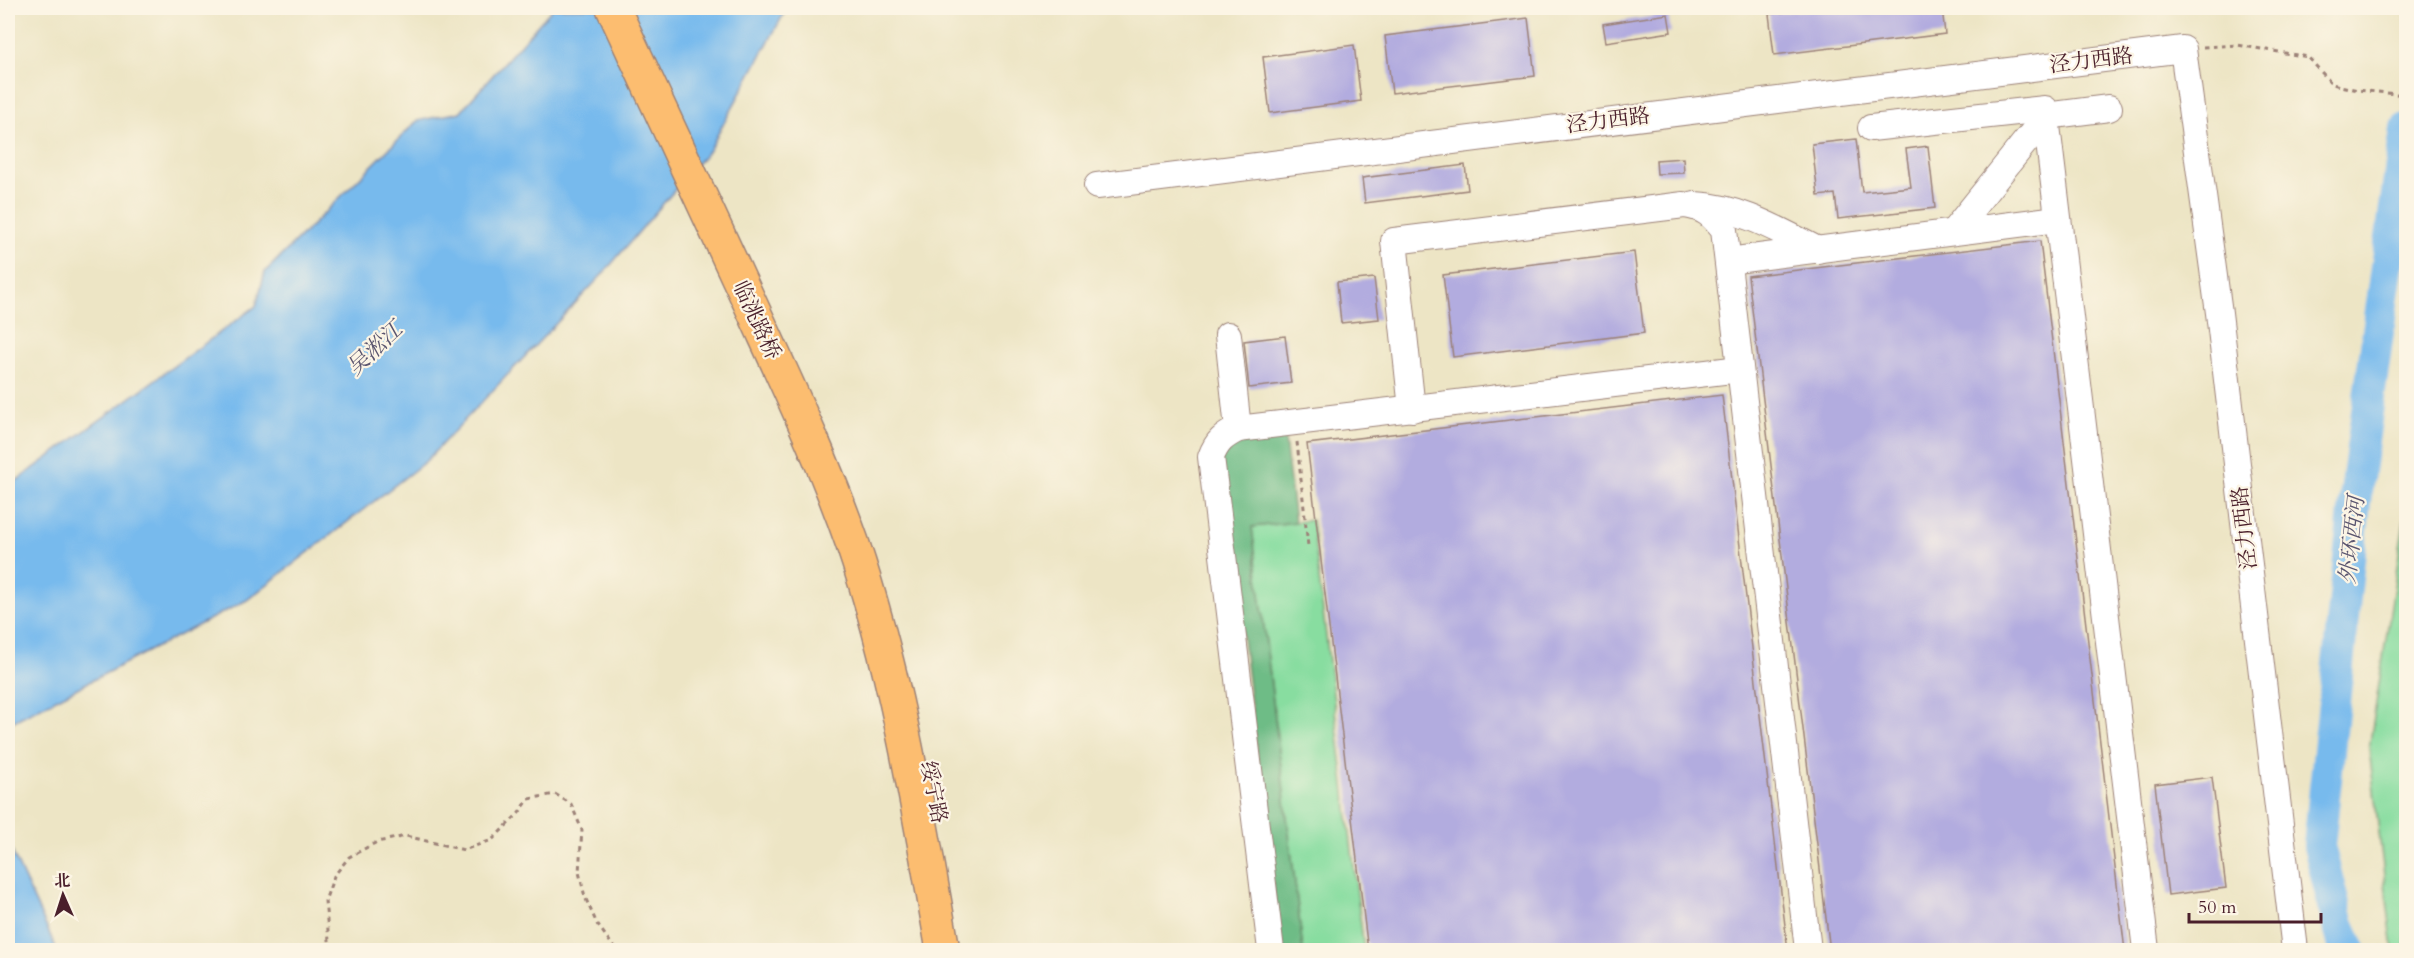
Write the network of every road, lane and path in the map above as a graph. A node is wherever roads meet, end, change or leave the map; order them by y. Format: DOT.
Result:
graph roads {
  1 [pos="613,8"];
  2 [pos="633,8"];
  3 [pos="2183,49"];
  4 [pos="2406,95"];
  5 [pos="2109,108"];
  6 [pos="2046,116"];
  7 [pos="1870,128"];
  8 [pos="1097,186"];
  9 [pos="1684,205"];
  10 [pos="2057,219"];
  11 [pos="1953,232"];
  12 [pos="1818,250"];
  13 [pos="1728,261"];
  14 [pos="1228,335"];
  15 [pos="1740,369"];
  16 [pos="1412,409"];
  17 [pos="1295,422"];
  18 [pos="1238,429"];
  19 [pos="1308,546"];
  20 [pos="891,638"];
  21 [pos="330,951"];
  22 [pos="615,951"];
  23 [pos="943,951"];
  24 [pos="962,951"];
  25 [pos="1271,951"];
  26 [pos="1808,951"];
  27 [pos="2146,951"];
  28 [pos="2295,951"];
  1 -- 20 [label="main road, 临洮路桥"];
  2 -- 20 [label="main road, 临洮路桥"];
  3 -- 4 [label="path"];
  3 -- 8 [label="street, 泾力西路"];
  3 -- 28 [label="street, 泾力西路"];
  5 -- 6 [label="street"];
  6 -- 7 [label="street"];
  6 -- 10 [label="street"];
  6 -- 11 [label="street"];
  9 -- 12 [label="street"];
  9 -- 13 [label="street"];
  9 -- 16 [label="street"];
  10 -- 11 [label="street"];
  10 -- 27 [label="street"];
  11 -- 12 [label="street"];
  12 -- 13 [label="street"];
  13 -- 15 [label="street"];
  14 -- 18 [label="street"];
  15 -- 16 [label="street"];
  15 -- 26 [label="street"];
  16 -- 17 [label="street"];
  17 -- 18 [label="street"];
  17 -- 19 [label="path"];
  18 -- 25 [label="street"];
  20 -- 23 [label="main road, 绥宁路"];
  20 -- 24 [label="main road, 绥宁路"];
  21 -- 22 [label="path"];
}
